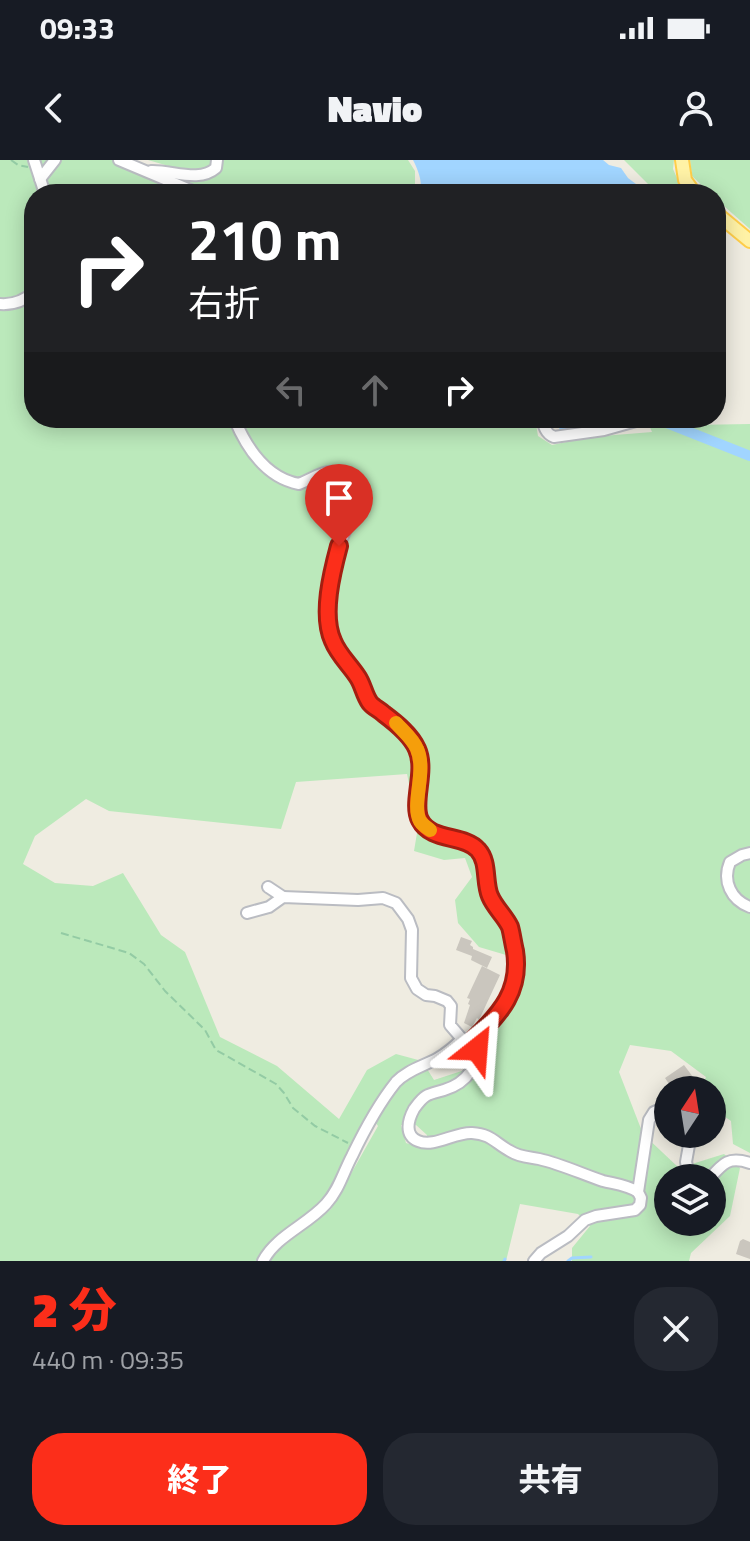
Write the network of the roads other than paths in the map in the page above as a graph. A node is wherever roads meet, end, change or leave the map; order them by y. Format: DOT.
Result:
graph roads {
  1 [pos="55,160"];
  2 [pos="119,160"];
  3 [pos="217,160"];
  4 [pos="682,160"];
  5 [pos="37,169"];
  6 [pos="145,171"];
  7 [pos="176,184"];
  8 [pos="688,184"];
  9 [pos="726,225"];
  10 [pos="750,241"];
  11 [pos="24,300"];
  12 [pos="0,304"];
  13 [pos="238,428"];
  14 [pos="545,428"];
  15 [pos="610,428"];
  16 [pos="750,853"];
  17 [pos="268,887"];
  18 [pos="283,897"];
  19 [pos="750,907"];
  20 [pos="247,913"];
  21 [pos="462,1039"];
  22 [pos="474,1039"];
  23 [pos="654,1112"];
  24 [pos="750,1163"];
  25 [pos="723,1164"];
  26 [pos="638,1192"];
  27 [pos="263,1261"];
  28 [pos="534,1261"];
  1 -- 5 [label="street"];
  2 -- 6 [label="street"];
  3 -- 6 [label="street"];
  4 -- 8 [label="main road"];
  6 -- 7 [label="street"];
  9 -- 10 [label="main road"];
  11 -- 12 [label="street"];
  13 -- 22 [label="street"];
  14 -- 15 [label="street"];
  16 -- 19 [label="street"];
  17 -- 18 [label="street"];
  18 -- 20 [label="street"];
  18 -- 21 [label="street"];
  21 -- 22 [label="street"];
  21 -- 27 [label="street"];
  22 -- 26 [label="street"];
  23 -- 26 [label="street"];
  24 -- 25 [label="street"];
  26 -- 28 [label="street"];
}
